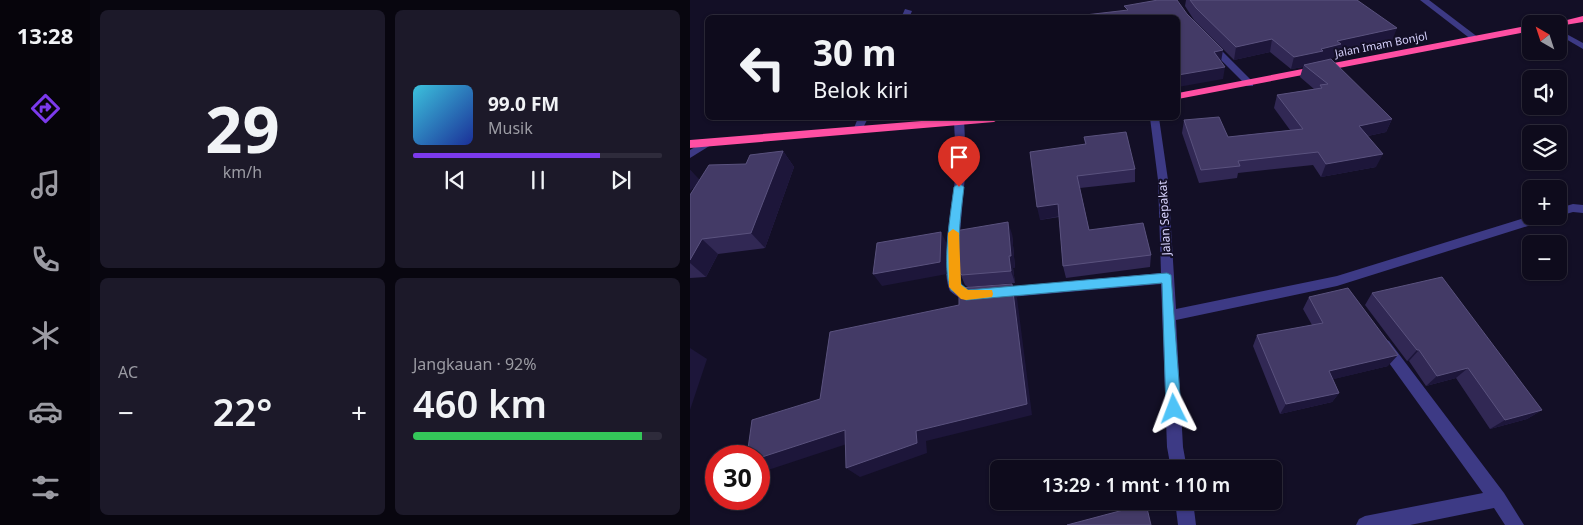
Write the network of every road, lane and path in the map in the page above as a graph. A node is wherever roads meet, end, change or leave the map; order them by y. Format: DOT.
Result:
graph roads {
  1 [pos="1424,0"];
  2 [pos="1583,19"];
  3 [pos="1568,22"];
  4 [pos="1522,30"];
  5 [pos="1203,36"];
  6 [pos="1475,38"];
  7 [pos="1568,38"];
  8 [pos="1583,47"];
  9 [pos="1250,84"];
  10 [pos="1180,96"];
  11 [pos="934,120"];
  12 [pos="959,120"];
  13 [pos="1154,120"];
  14 [pos="861,123"];
  15 [pos="708,143"];
  16 [pos="690,144"];
  17 [pos="690,155"];
  18 [pos="1583,209"];
  19 [pos="1567,210"];
  20 [pos="1522,223"];
  21 [pos="1167,278"];
  22 [pos="1337,281"];
  23 [pos="1348,297"];
  24 [pos="1169,316"];
  25 [pos="1377,336"];
  26 [pos="1177,460"];
  27 [pos="1498,499"];
  28 [pos="1186,510"];
  29 [pos="1188,525"];
  30 [pos="1365,525"];
  31 [pos="1515,525"];
  1 -- 6 [label="street"];
  2 -- 3 [label="highway"];
  4 -- 6 [label="highway, Jalan Imam Bonjol"];
  5 -- 9 [label="street"];
  6 -- 9 [label="highway, Jalan Imam Bonjol"];
  7 -- 8 [label="street"];
  9 -- 10 [label="highway, Jalan Imam Bonjol"];
  11 -- 14 [label="highway"];
  12 -- 21 [label="street"];
  13 -- 21 [label="street, Jalan Sepakat"];
  14 -- 15 [label="highway"];
  15 -- 16 [label="highway"];
  15 -- 17 [label="street"];
  18 -- 19 [label="street"];
  20 -- 22 [label="street"];
  21 -- 24 [label="street, Jalan Sepakat"];
  22 -- 23 [label="street"];
  22 -- 24 [label="street"];
  24 -- 26 [label="street, Jalan Sepakat"];
  25 -- 27 [label="street"];
  27 -- 30 [label="street"];
  27 -- 31 [label="street"];
  28 -- 29 [label="street"];
}
